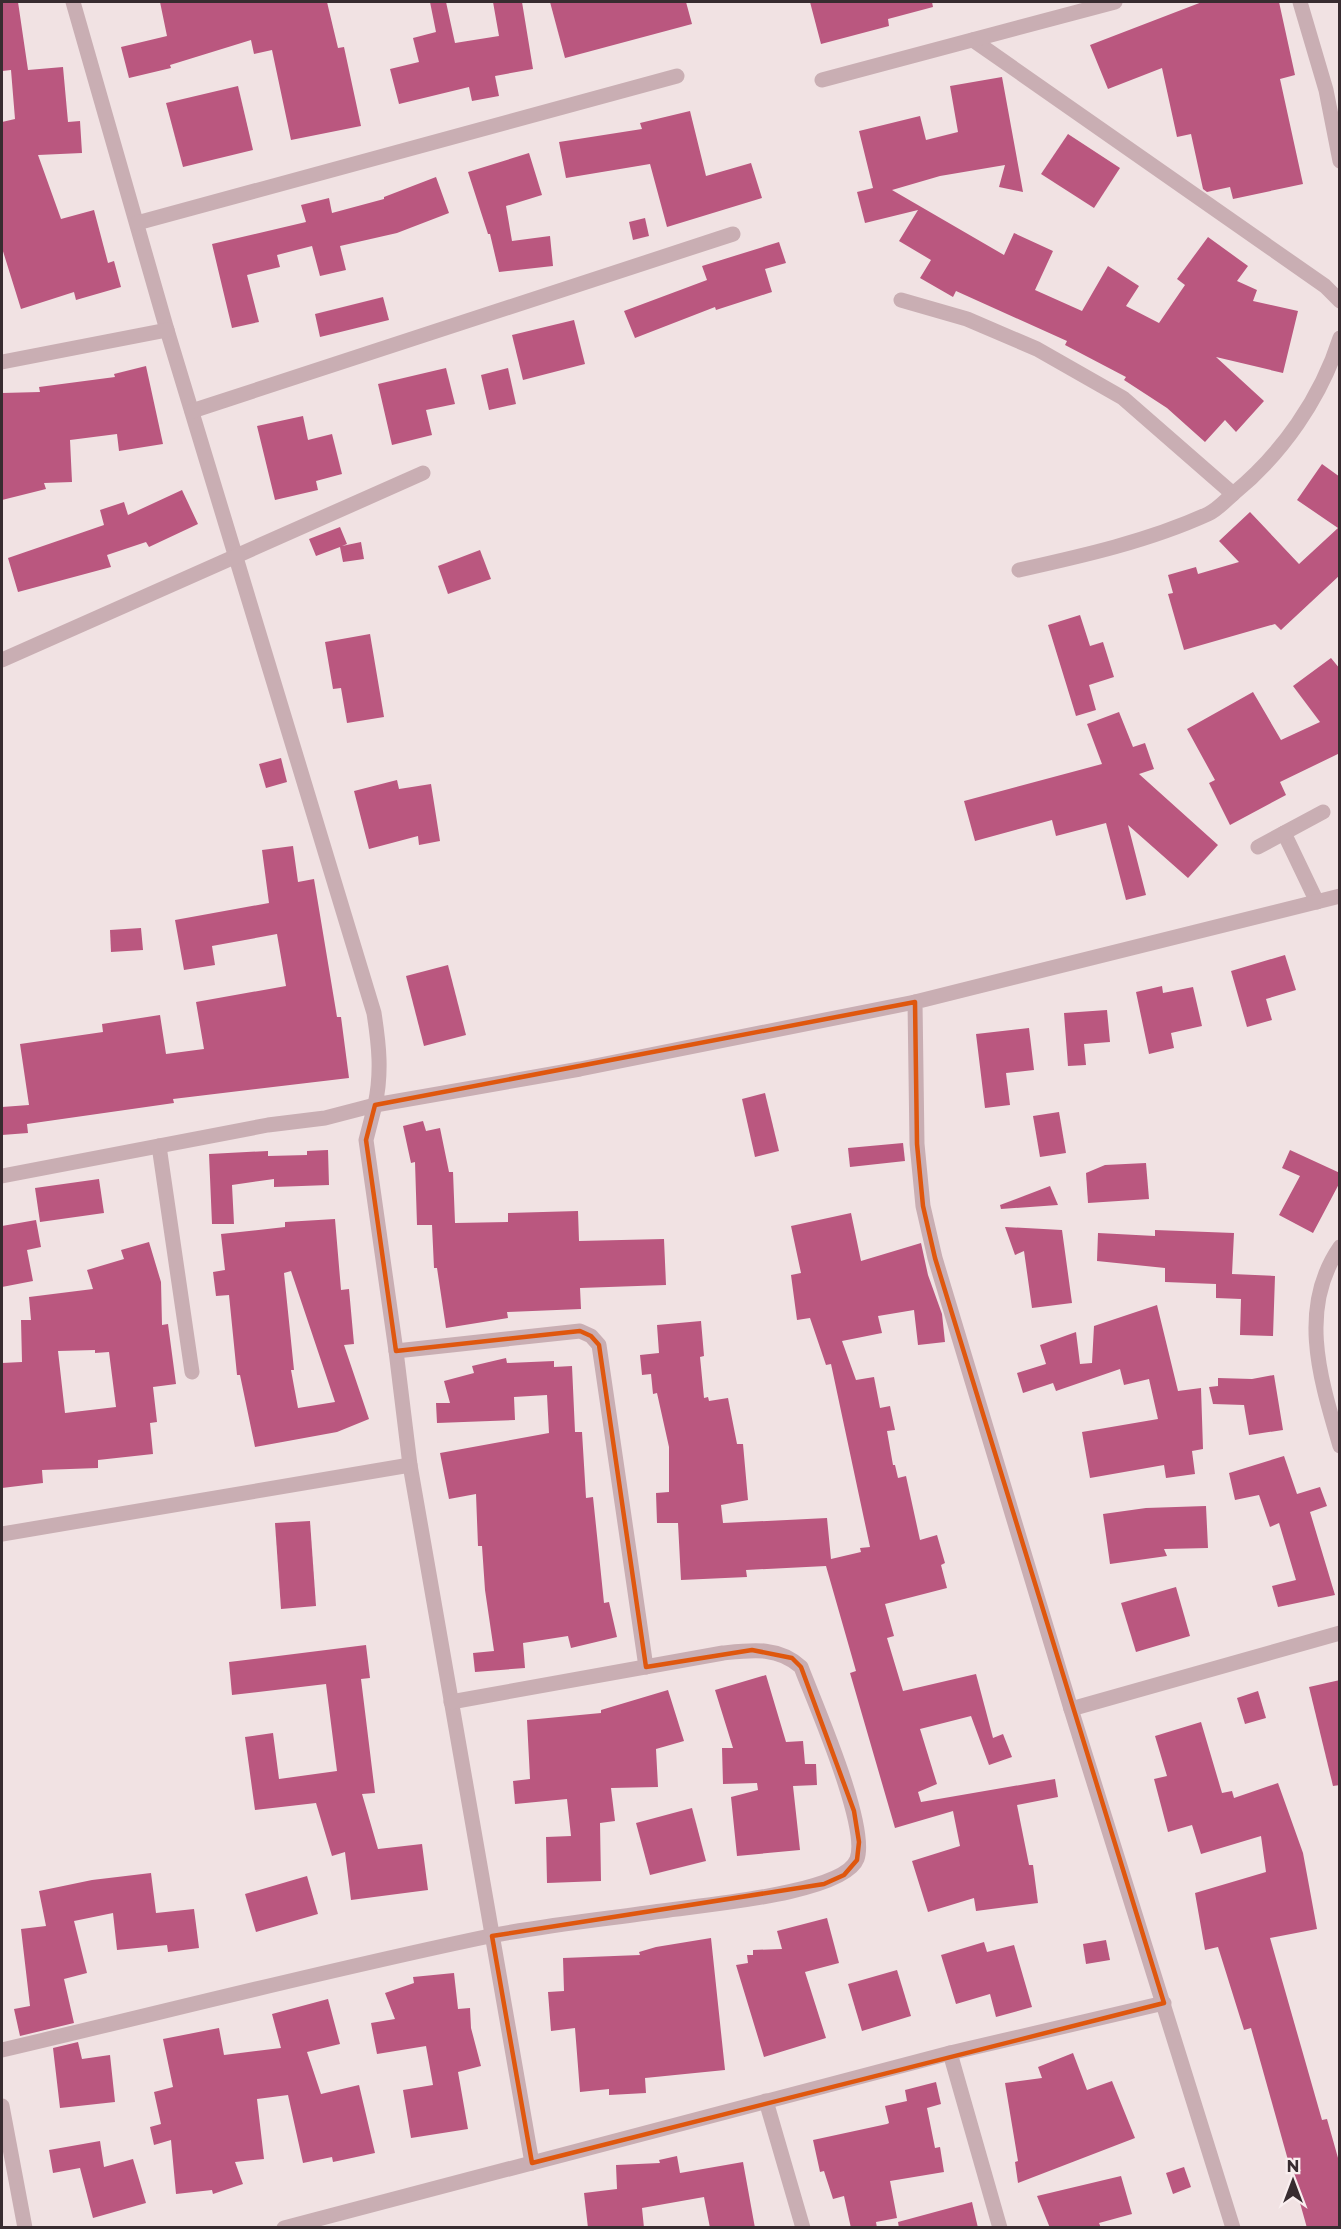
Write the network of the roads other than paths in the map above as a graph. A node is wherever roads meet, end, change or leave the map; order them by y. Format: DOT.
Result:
graph roads {
  1 [pos="73,2"];
  2 [pos="1115,2"];
  3 [pos="1300,2"];
  4 [pos="973,40"];
  5 [pos="677,76"];
  6 [pos="822,80"];
  7 [pos="1340,161"];
  8 [pos="137,223"];
  9 [pos="733,234"];
  10 [pos="901,300"];
  11 [pos="1340,301"];
  12 [pos="167,330"];
  13 [pos="1340,338"];
  14 [pos="2,362"];
  15 [pos="192,411"];
  16 [pos="423,473"];
  17 [pos="1233,494"];
  18 [pos="236,556"];
  19 [pos="1019,570"];
  20 [pos="2,660"];
  21 [pos="1323,812"];
  22 [pos="1284,833"];
  23 [pos="1258,847"];
  24 [pos="1340,896"];
  25 [pos="1317,902"];
  26 [pos="915,1002"];
  27 [pos="375,1105"];
  28 [pos="159,1146"];
  29 [pos="2,1176"];
  30 [pos="1340,1248"];
  31 [pos="396,1351"];
  32 [pos="192,1372"];
  33 [pos="1340,1446"];
  34 [pos="410,1465"];
  35 [pos="2,1534"];
  36 [pos="1340,1633"];
  37 [pos="646,1667"];
  38 [pos="451,1702"];
  39 [pos="1071,1709"];
  40 [pos="492,1936"];
  41 [pos="1164,2003"];
  42 [pos="2,2050"];
  43 [pos="950,2053"];
  44 [pos="766,2101"];
  45 [pos="2,2106"];
  46 [pos="532,2163"];
  47 [pos="329,2222"];
  48 [pos="26,2228"];
  49 [pos="284,2228"];
  50 [pos="803,2228"];
  51 [pos="1000,2228"];
  52 [pos="1233,2228"];
  1 -- 8 [label="street"];
  2 -- 4 [label="street"];
  3 -- 7 [label="street"];
  4 -- 6 [label="street"];
  4 -- 11 [label="street"];
  5 -- 8 [label="street"];
  8 -- 12 [label="street"];
  9 -- 15 [label="street"];
  10 -- 17 [label="street"];
  12 -- 14 [label="street"];
  12 -- 15 [label="street"];
  13 -- 17 [label="street"];
  15 -- 18 [label="street"];
  16 -- 18 [label="street"];
  17 -- 19 [label="street"];
  18 -- 20 [label="street"];
  18 -- 27 [label="street"];
  21 -- 22 [label="street"];
  22 -- 23 [label="street"];
  22 -- 25 [label="street"];
  24 -- 25 [label="street"];
  25 -- 26 [label="street"];
  26 -- 27 [label="street"];
  26 -- 39 [label="street"];
  27 -- 28 [label="street"];
  27 -- 31 [label="street"];
  28 -- 29 [label="street"];
  28 -- 32 [label="street"];
  30 -- 33 [label="street"];
  31 -- 34 [label="street"];
  31 -- 37 [label="street"];
  34 -- 35 [label="street"];
  34 -- 38 [label="street"];
  36 -- 39 [label="street"];
  37 -- 38 [label="street"];
  37 -- 40 [label="street"];
  38 -- 40 [label="street"];
  39 -- 41 [label="street"];
  40 -- 42 [label="street"];
  40 -- 46 [label="street"];
  41 -- 43 [label="street"];
  41 -- 52 [label="street"];
  43 -- 44 [label="street"];
  43 -- 51 [label="street"];
  44 -- 46 [label="street"];
  44 -- 50 [label="street"];
  45 -- 48 [label="street"];
  46 -- 47 [label="street"];
  47 -- 49 [label="street"];
}
